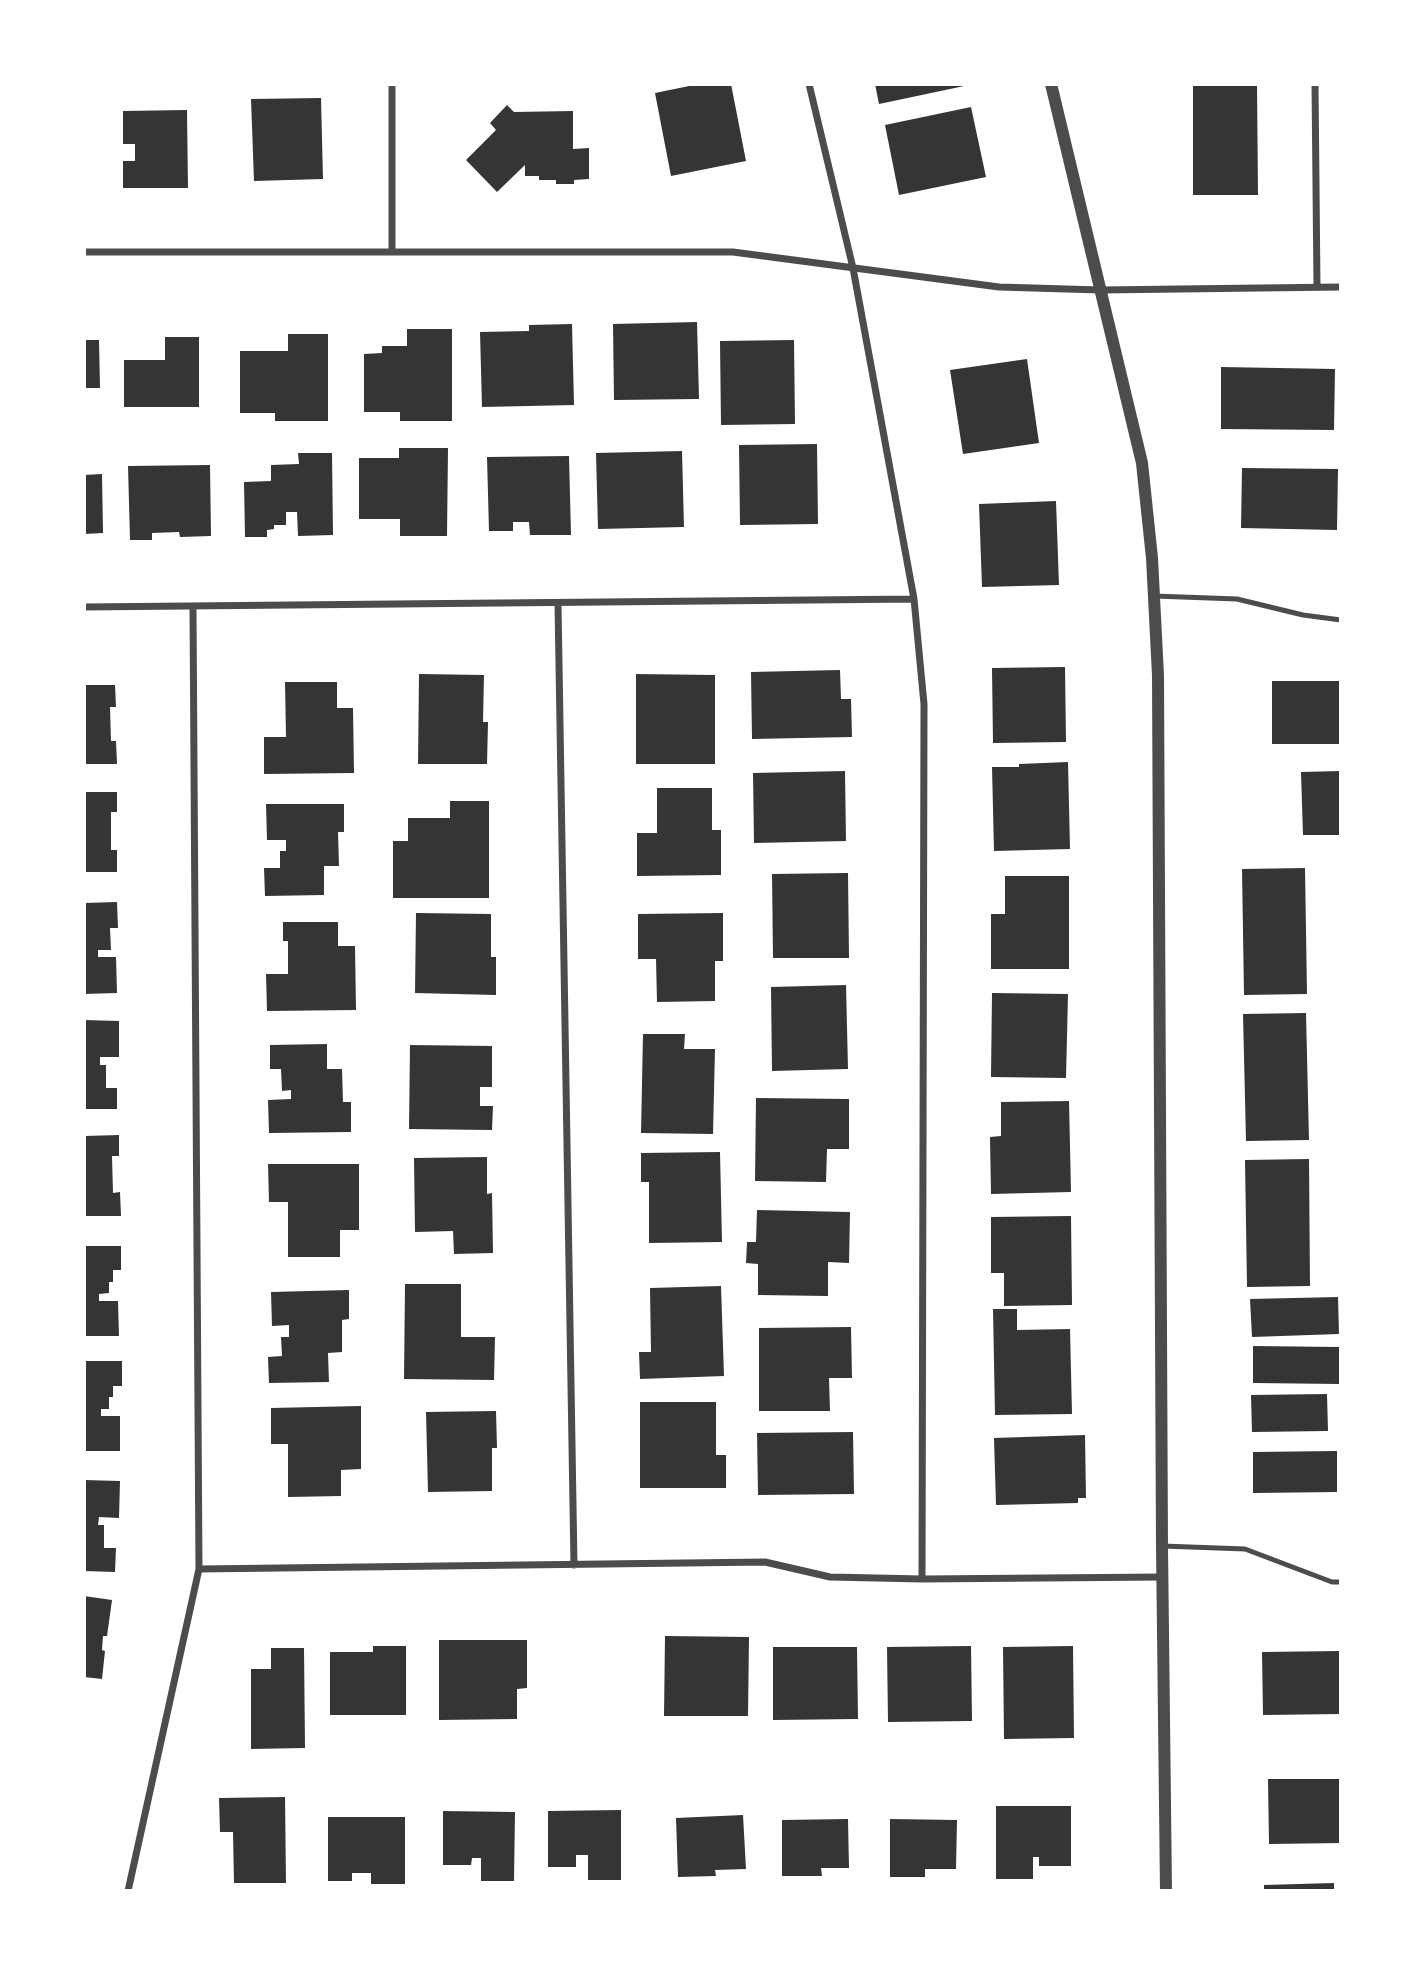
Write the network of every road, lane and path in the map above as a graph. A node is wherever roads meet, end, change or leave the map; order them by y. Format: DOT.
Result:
graph roads {
  1 [pos="392,84"];
  2 [pos="809,84"];
  3 [pos="1051,84"];
  4 [pos="1315,84"];
  5 [pos="84,252"];
  6 [pos="392,252"];
  7 [pos="853,268"];
  8 [pos="1341,287"];
  9 [pos="1317,288"];
  10 [pos="1100,290"];
  11 [pos="1154,596"];
  12 [pos="914,599"];
  13 [pos="558,604"];
  14 [pos="84,607"];
  15 [pos="193,607"];
  16 [pos="1341,620"];
  17 [pos="1162,1546"];
  18 [pos="574,1565"];
  19 [pos="199,1569"];
  20 [pos="1163,1577"];
  21 [pos="922,1579"];
  22 [pos="1341,1582"];
  23 [pos="128,1891"];
  24 [pos="1166,1891"];
  1 -- 6 [label="street"];
  2 -- 7 [label="street"];
  3 -- 10 [label="street"];
  4 -- 9 [label="street"];
  5 -- 6 [label="street"];
  6 -- 7 [label="street"];
  7 -- 10 [label="street"];
  7 -- 12 [label="street"];
  8 -- 9 [label="street"];
  9 -- 10 [label="street"];
  10 -- 11 [label="street"];
  11 -- 16 [label="lane"];
  11 -- 17 [label="street"];
  12 -- 13 [label="street"];
  12 -- 21 [label="street"];
  13 -- 15 [label="street"];
  13 -- 18 [label="street"];
  14 -- 15 [label="street"];
  15 -- 19 [label="street"];
  17 -- 20 [label="street"];
  17 -- 22 [label="lane"];
  18 -- 19 [label="street"];
  18 -- 21 [label="street"];
  19 -- 23 [label="street"];
  20 -- 21 [label="street"];
  20 -- 24 [label="street"];
}
